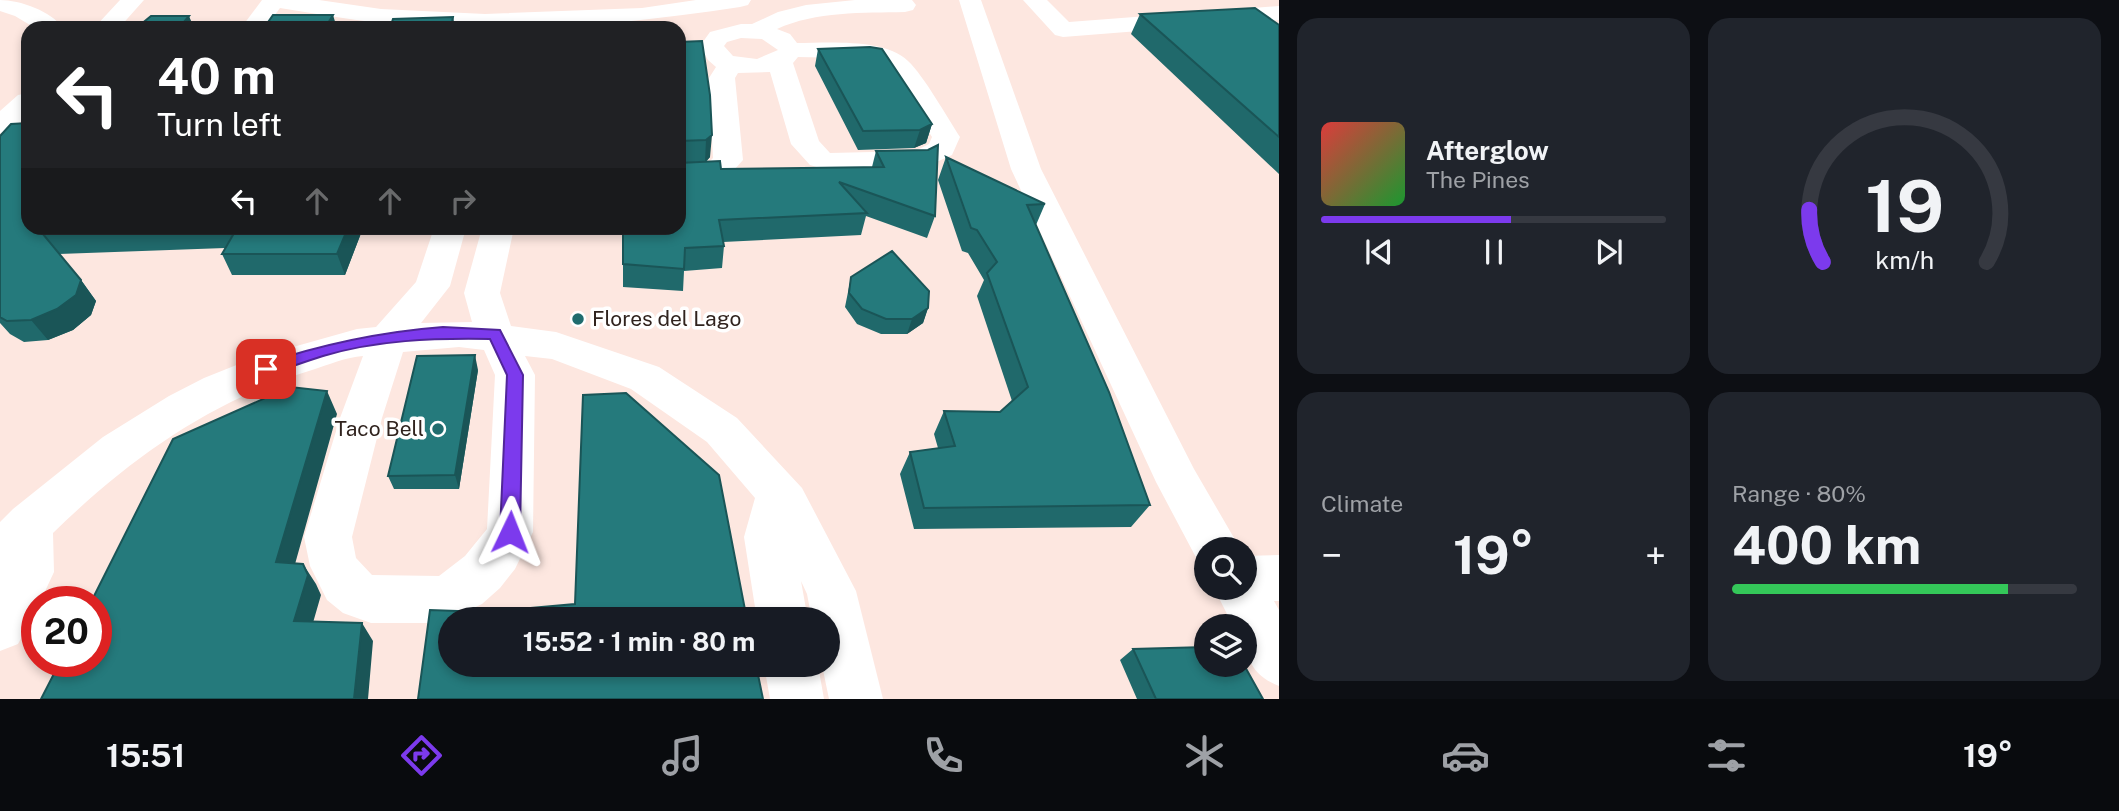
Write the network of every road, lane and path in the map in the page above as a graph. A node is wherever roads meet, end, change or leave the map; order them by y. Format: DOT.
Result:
graph roads {
  1 [pos="133,0"];
  2 [pos="274,0"];
  3 [pos="740,0"];
  4 [pos="970,0"];
  5 [pos="1034,0"];
  6 [pos="0,4"];
  7 [pos="905,5"];
  8 [pos="706,7"];
  9 [pos="1279,13"];
  10 [pos="642,15"];
  11 [pos="39,21"];
  12 [pos="113,21"];
  13 [pos="258,21"];
  14 [pos="368,21"];
  15 [pos="514,21"];
  16 [pos="615,21"];
  17 [pos="747,31"];
  18 [pos="711,51"];
  19 [pos="785,56"];
  20 [pos="21,107"];
  21 [pos="0,125"];
  22 [pos="686,174"];
  23 [pos="448,235"];
  24 [pos="496,235"];
  25 [pos="495,334"];
  26 [pos="389,337"];
  27 [pos="778,495"];
  28 [pos="1210,537"];
  29 [pos="15,539"];
  30 [pos="1279,578"];
  31 [pos="1257,579"];
  32 [pos="1246,600"];
  33 [pos="781,607"];
  34 [pos="0,626"];
  35 [pos="1279,660"];
  36 [pos="793,677"];
  37 [pos="797,699"];
  38 [pos="856,699"];
  1 -- 12 [label="street"];
  2 -- 13 [label="street"];
  2 -- 14 [label="street"];
  3 -- 8 [label="street"];
  3 -- 17 [label="street"];
  4 -- 28 [label="street"];
  5 -- 9 [label="street"];
  6 -- 11 [label="street"];
  7 -- 17 [label="street"];
  8 -- 10 [label="street"];
  8 -- 17 [label="street"];
  10 -- 15 [label="street"];
  10 -- 16 [label="street"];
  17 -- 18 [label="street"];
  17 -- 19 [label="street"];
  18 -- 19 [label="street"];
  18 -- 22 [label="street"];
  19 -- 19 [label="street"];
  20 -- 21 [label="street"];
  23 -- 26 [label="street"];
  24 -- 25 [label="street"];
  25 -- 26 [label="street"];
  25 -- 26 [label="street"];
  25 -- 27 [label="street"];
  26 -- 29 [label="street"];
  27 -- 33 [label="street"];
  27 -- 38 [label="street"];
  29 -- 34 [label="street"];
  30 -- 31 [label="street"];
  32 -- 35 [label="street"];
  36 -- 37 [label="street"];
}
